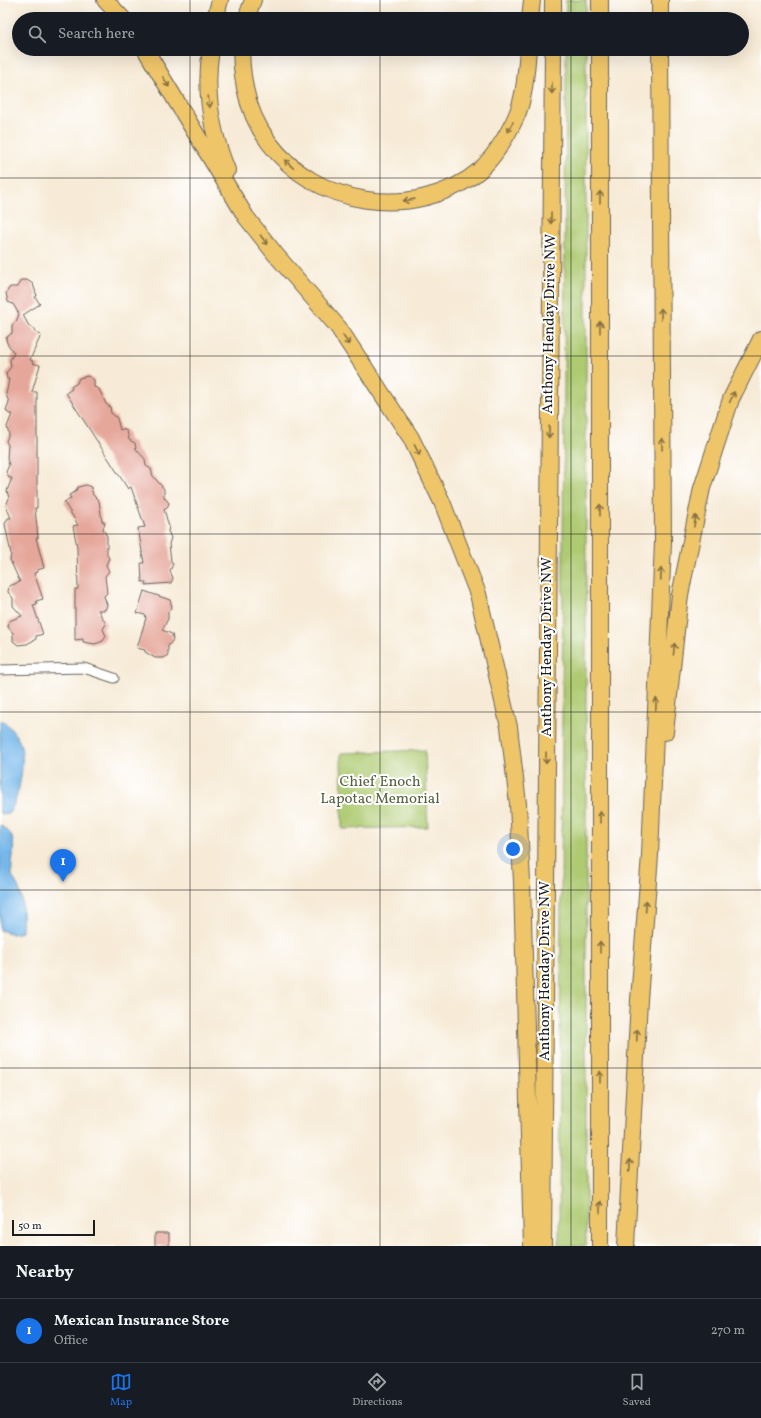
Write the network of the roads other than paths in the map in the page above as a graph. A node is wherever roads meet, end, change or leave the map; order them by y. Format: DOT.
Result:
graph roads {
  1 [pos="105,0"];
  2 [pos="220,0"];
  3 [pos="253,0"];
  4 [pos="532,0"];
  5 [pos="553,0"];
  6 [pos="600,0"];
  7 [pos="660,0"];
  8 [pos="116,12"];
  9 [pos="217,12"];
  10 [pos="249,12"];
  11 [pos="531,12"];
  12 [pos="553,12"];
  13 [pos="600,12"];
  14 [pos="660,12"];
  15 [pos="149,56"];
  16 [pos="211,56"];
  17 [pos="242,56"];
  18 [pos="528,56"];
  19 [pos="553,56"];
  20 [pos="600,56"];
  21 [pos="660,56"];
  22 [pos="246,217"];
  23 [pos="761,339"];
  24 [pos="0,670"];
  25 [pos="114,678"];
  26 [pos="650,855"];
  27 [pos="532,1246"];
  28 [pos="543,1246"];
  29 [pos="600,1246"];
  30 [pos="626,1246"];
  1 -- 8 [label="highway"];
  2 -- 9 [label="highway"];
  3 -- 10 [label="highway"];
  4 -- 11 [label="highway"];
  5 -- 12 [label="highway"];
  6 -- 13 [label="highway"];
  7 -- 14 [label="highway"];
  15 -- 22 [label="highway, one-way"];
  16 -- 22 [label="highway, one-way"];
  18 -- 17 [label="highway, one-way"];
  19 -- 28 [label="highway, Anthony Henday Drive NW, one-way"];
  29 -- 20 [label="highway, one-way"];
  26 -- 21 [label="highway, one-way"];
  22 -- 27 [label="highway, one-way"];
  26 -- 23 [label="highway, one-way"];
  24 -- 25 [label="street"];
  30 -- 26 [label="highway, one-way"];
}
